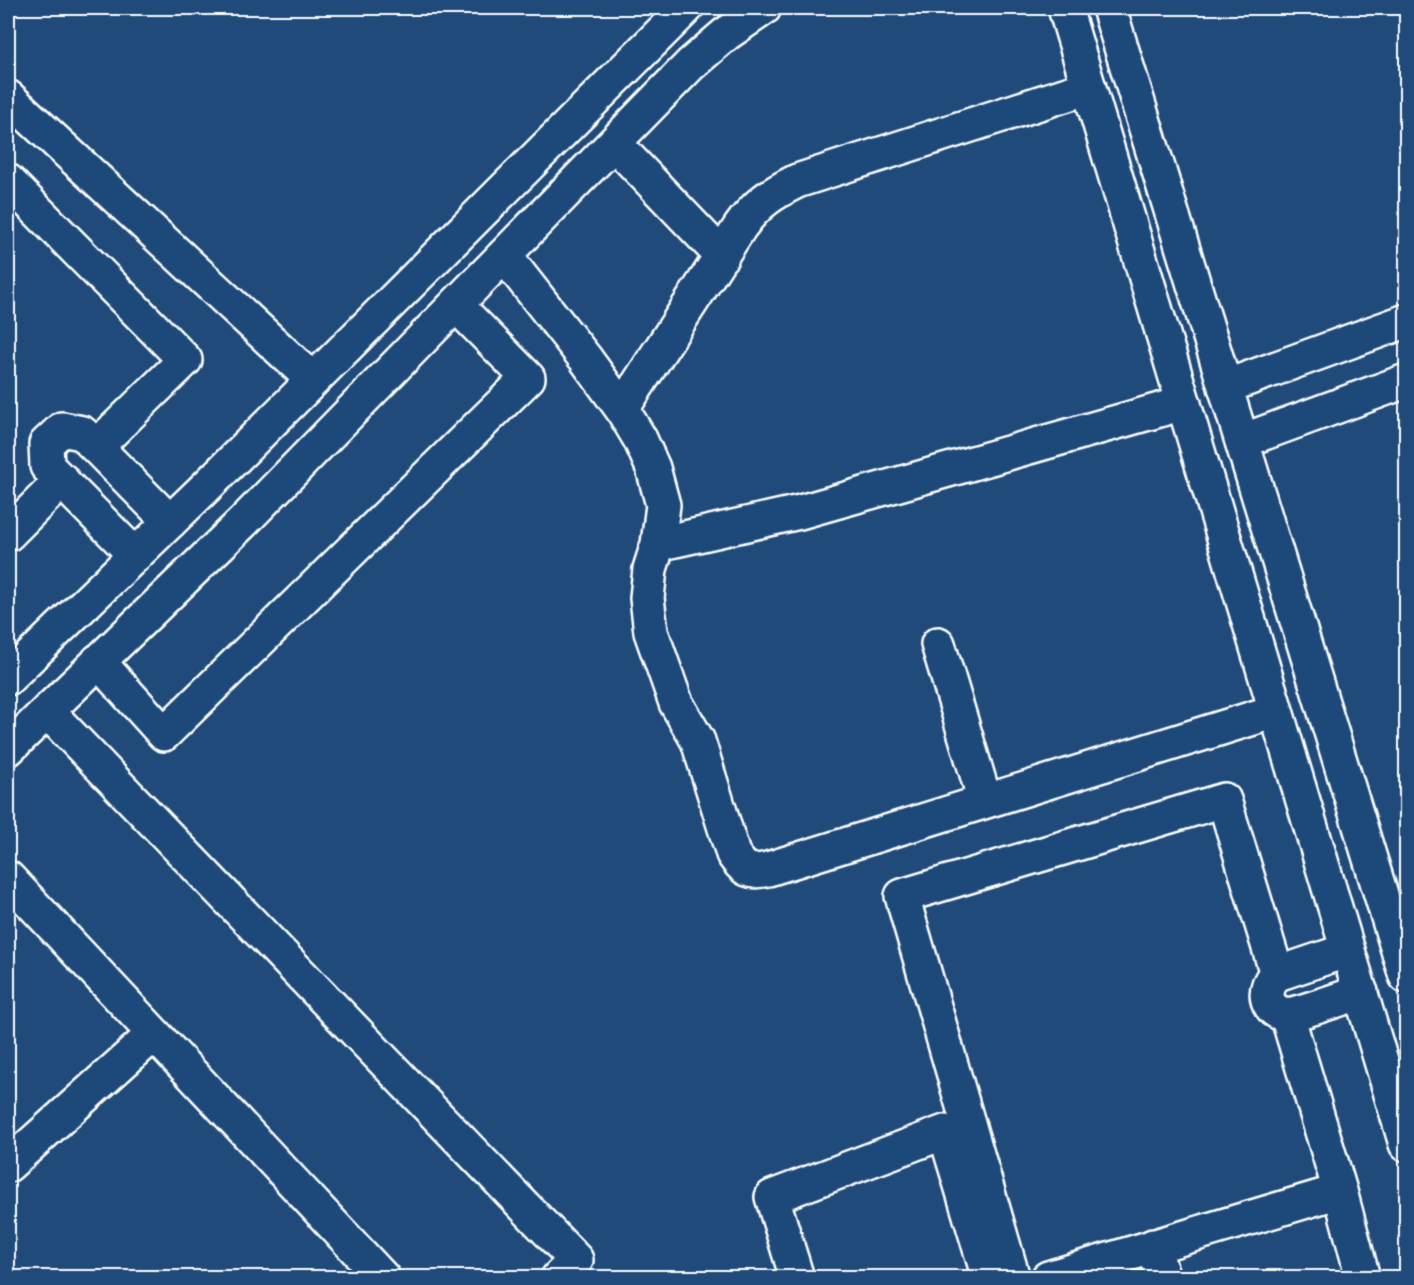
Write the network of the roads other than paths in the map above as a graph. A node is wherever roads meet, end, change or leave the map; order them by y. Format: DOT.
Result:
graph roads {
  1 [pos="686,8"];
  2 [pos="764,8"];
  3 [pos="1065,8"];
  4 [pos="1109,8"];
  5 [pos="1089,87"];
  6 [pos="8,97"];
  7 [pos="614,143"];
  8 [pos="8,181"];
  9 [pos="504,255"];
  10 [pos="722,256"];
  11 [pos="456,305"];
  12 [pos="1407,321"];
  13 [pos="313,380"];
  14 [pos="1407,381"];
  15 [pos="1225,387"];
  16 [pos="1184,403"];
  17 [pos="622,410"];
  18 [pos="1242,441"];
  19 [pos="96,447"];
  20 [pos="62,480"];
  21 [pos="170,522"];
  22 [pos="8,534"];
  23 [pos="658,543"];
  24 [pos="135,555"];
  25 [pos="938,644"];
  26 [pos="98,661"];
  27 [pos="8,678"];
  28 [pos="47,711"];
  29 [pos="1276,711"];
  30 [pos="8,748"];
  31 [pos="985,801"];
  32 [pos="8,878"];
  33 [pos="1348,950"];
  34 [pos="1277,974"];
  35 [pos="1407,976"];
  36 [pos="1361,992"];
  37 [pos="1287,1015"];
  38 [pos="154,1034"];
  39 [pos="1407,1143"];
  40 [pos="8,1165"];
  41 [pos="1340,1191"];
  42 [pos="1154,1246"];
  43 [pos="370,1273"];
  44 [pos="1049,1277"];
  45 [pos="558,1278"];
  46 [pos="797,1278"];
  47 [pos="989,1278"];
  48 [pos="1013,1278"];
  49 [pos="1163,1278"];
  50 [pos="1363,1278"];
  1 -- 13 [label="street"];
  2 -- 7 [label="street"];
  3 -- 5 [label="street"];
  4 -- 15 [label="street"];
  5 -- 10 [label="street"];
  5 -- 16 [label="street"];
  6 -- 13 [label="street"];
  7 -- 9 [label="street"];
  7 -- 10 [label="street"];
  8 -- 19 [label="street"];
  9 -- 11 [label="street"];
  9 -- 17 [label="street"];
  10 -- 17 [label="street"];
  11 -- 26 [label="street"];
  11 -- 26 [label="street"];
  12 -- 15 [label="street"];
  13 -- 21 [label="street"];
  14 -- 18 [label="street"];
  15 -- 18 [label="street"];
  16 -- 23 [label="street"];
  16 -- 29 [label="street"];
  17 -- 23 [label="street"];
  18 -- 35 [label="street"];
  19 -- 20 [label="street"];
  19 -- 21 [label="street"];
  20 -- 22 [label="street"];
  20 -- 24 [label="street"];
  21 -- 24 [label="street"];
  23 -- 31 [label="street"];
  24 -- 27 [label="street"];
  25 -- 31 [label="street"];
  26 -- 28 [label="street"];
  28 -- 30 [label="street"];
  28 -- 45 [label="street"];
  29 -- 31 [label="street"];
  29 -- 33 [label="street"];
  32 -- 38 [label="street"];
  33 -- 34 [label="street"];
  33 -- 36 [label="street"];
  34 -- 37 [label="street"];
  34 -- 48 [label="street"];
  36 -- 37 [label="street"];
  36 -- 39 [label="street"];
  37 -- 41 [label="street"];
  38 -- 40 [label="street"];
  38 -- 43 [label="street"];
  41 -- 42 [label="street"];
  41 -- 50 [label="street"];
  42 -- 44 [label="street"];
  42 -- 49 [label="street"];
  46 -- 47 [label="street"];
}
